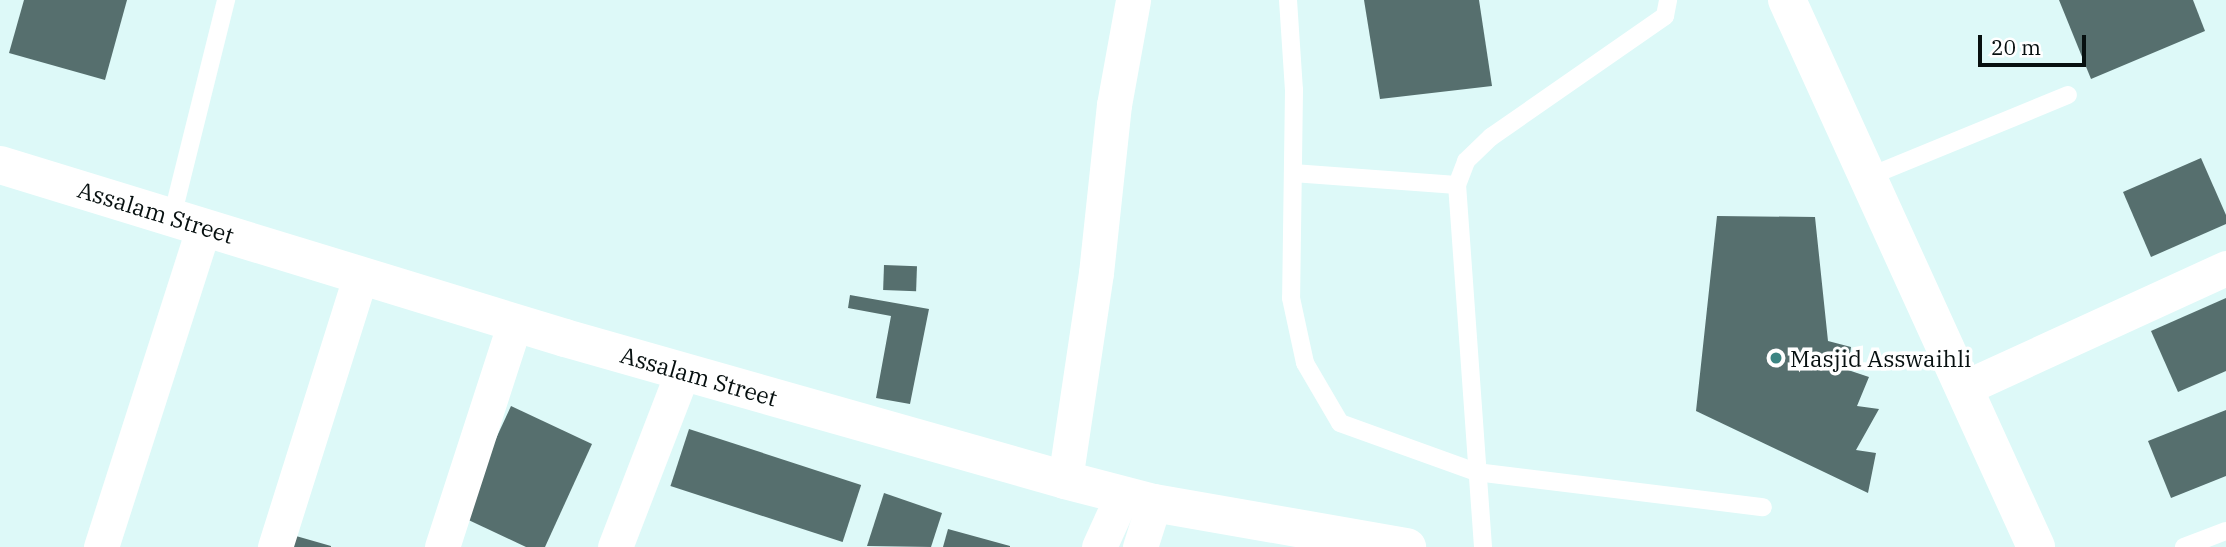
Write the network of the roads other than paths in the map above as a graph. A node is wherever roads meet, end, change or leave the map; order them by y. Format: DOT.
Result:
graph roads {
  1 [pos="226,0"];
  2 [pos="1133,0"];
  3 [pos="1288,0"];
  4 [pos="1668,0"];
  5 [pos="1787,0"];
  6 [pos="2068,95"];
  7 [pos="0,165"];
  8 [pos="1293,173"];
  9 [pos="1868,177"];
  10 [pos="1457,186"];
  11 [pos="188,222"];
  12 [pos="2226,268"];
  13 [pos="361,275"];
  14 [pos="514,322"];
  15 [pos="683,371"];
  16 [pos="1964,388"];
  17 [pos="1476,472"];
  18 [pos="1065,480"];
  19 [pos="1138,499"];
  20 [pos="1763,507"];
  21 [pos="2226,531"];
  22 [pos="101,547"];
  23 [pos="275,547"];
  24 [pos="442,547"];
  25 [pos="615,547"];
  26 [pos="1099,547"];
  27 [pos="1140,547"];
  28 [pos="1407,547"];
  29 [pos="1483,547"];
  30 [pos="2036,547"];
  31 [pos="2184,547"];
  1 -- 11 [label="lane"];
  2 -- 18 [label="street"];
  3 -- 8 [label="lane"];
  4 -- 10 [label="lane"];
  5 -- 9 [label="main road"];
  6 -- 9 [label="lane"];
  7 -- 11 [label="main road, Assalam Street"];
  8 -- 10 [label="lane"];
  8 -- 17 [label="lane"];
  9 -- 16 [label="main road"];
  10 -- 17 [label="lane"];
  11 -- 13 [label="main road, Assalam Street"];
  11 -- 22 [label="street"];
  12 -- 16 [label="street"];
  13 -- 14 [label="main road, Assalam Street"];
  13 -- 23 [label="street"];
  14 -- 15 [label="main road, Assalam Street"];
  14 -- 24 [label="street"];
  15 -- 18 [label="main road, Assalam Street"];
  15 -- 25 [label="street"];
  16 -- 30 [label="main road"];
  17 -- 20 [label="lane"];
  17 -- 29 [label="lane"];
  18 -- 19 [label="main road, Assalam Street"];
  19 -- 26 [label="street"];
  19 -- 27 [label="street"];
  19 -- 28 [label="main road, Assalam Street"];
  21 -- 31 [label="lane"];
}
